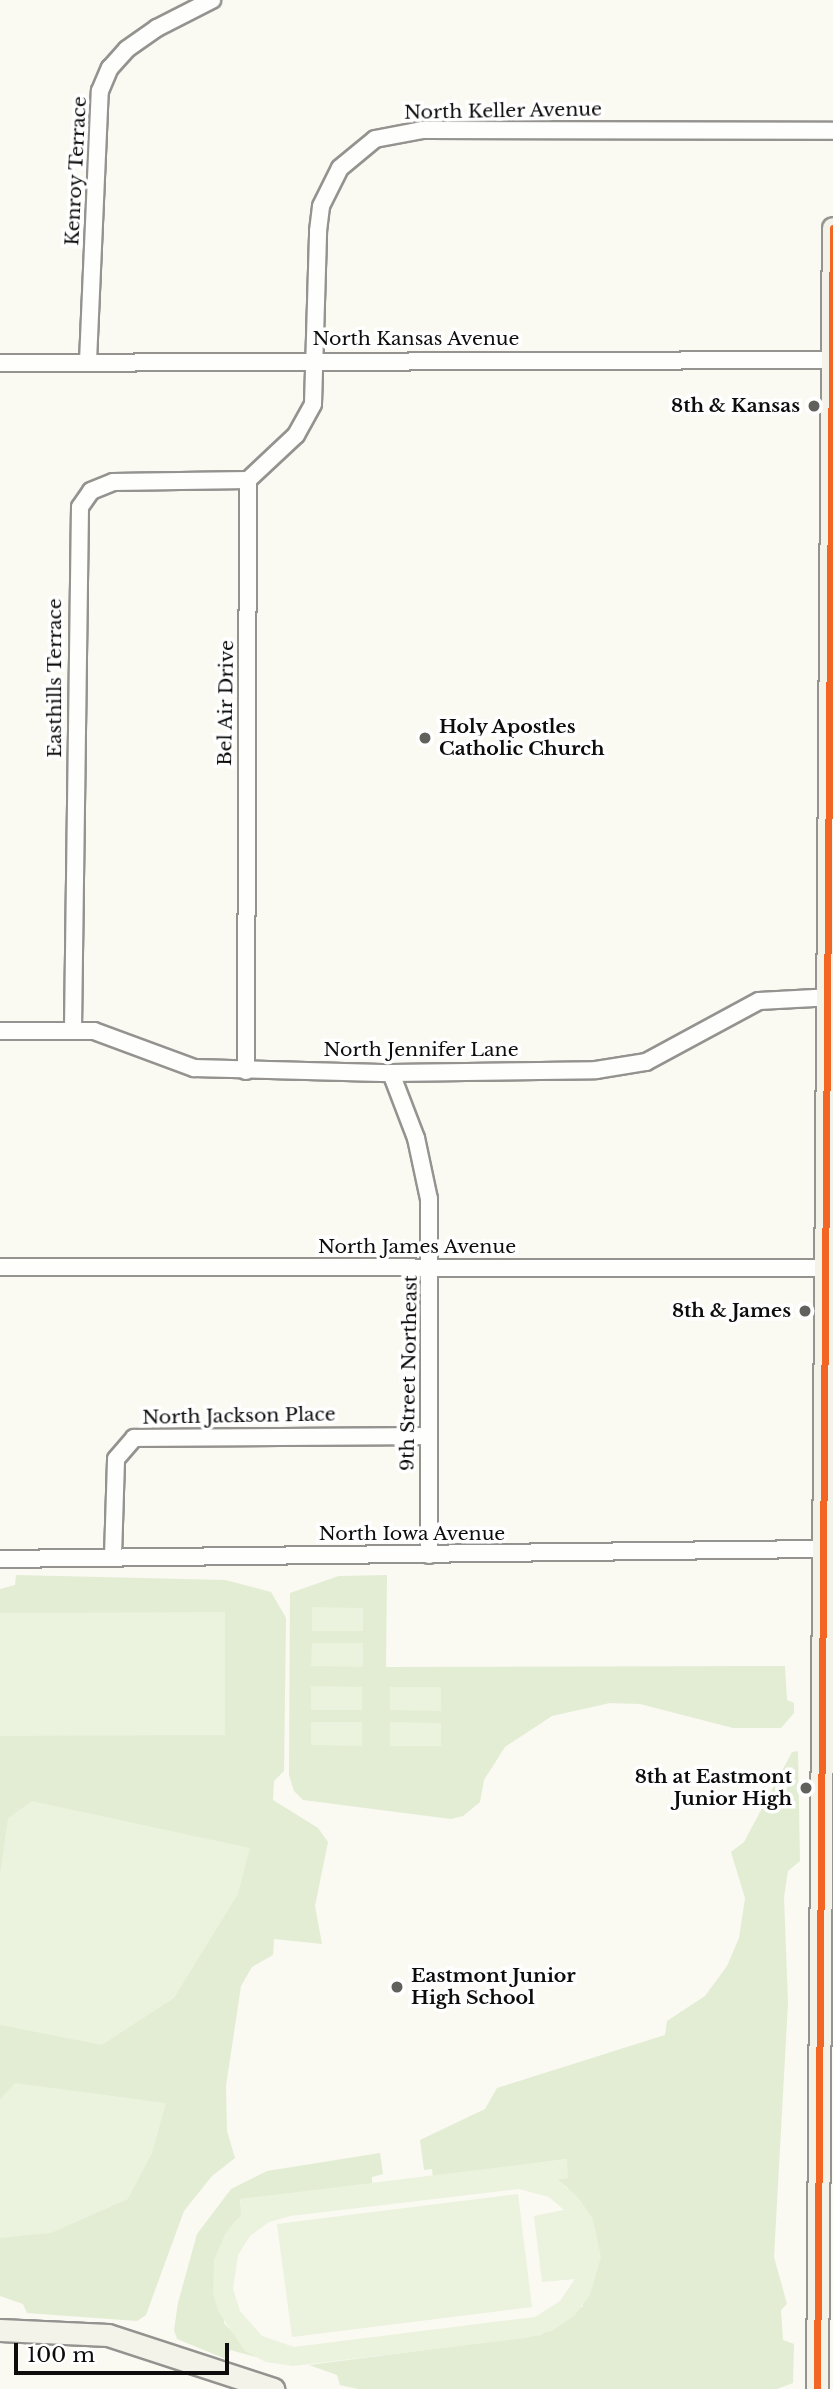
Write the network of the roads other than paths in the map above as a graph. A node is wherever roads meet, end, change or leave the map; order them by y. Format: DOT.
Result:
graph roads {
  1 [pos="212,0"];
  2 [pos="833,131"];
  3 [pos="833,228"];
  4 [pos="832,360"];
  5 [pos="88,361"];
  6 [pos="316,361"];
  7 [pos="0,363"];
  8 [pos="248,480"];
  9 [pos="832,647"];
  10 [pos="831,821"];
  11 [pos="831,997"];
  12 [pos="73,1028"];
  13 [pos="0,1031"];
  14 [pos="246,1071"];
  15 [pos="391,1073"];
  16 [pos="0,1267"];
  17 [pos="431,1268"];
  18 [pos="829,1268"];
  19 [pos="428,1436"];
  20 [pos="824,1549"];
  21 [pos="429,1555"];
  22 [pos="113,1556"];
  23 [pos="0,1559"];
  24 [pos="826,2019"];
  25 [pos="0,2330"];
  26 [pos="273,2389"];
  27 [pos="817,2389"];
  1 -- 5 [label="street, Kenroy Terrace"];
  2 -- 6 [label="street, North Keller Avenue"];
  3 -- 4 [label="street"];
  4 -- 6 [label="street, North Kansas Avenue"];
  4 -- 9 [label="street"];
  5 -- 6 [label="street, North Kansas Avenue"];
  5 -- 7 [label="street, North Kansas Avenue"];
  6 -- 8 [label="street"];
  8 -- 12 [label="street, Easthills Terrace"];
  8 -- 14 [label="street, Bel Air Drive"];
  9 -- 10 [label="street"];
  10 -- 11 [label="street"];
  11 -- 15 [label="street, North Jennifer Lane"];
  11 -- 18 [label="street"];
  12 -- 13 [label="street, North Jennifer Lane"];
  12 -- 14 [label="street, North Jennifer Lane"];
  14 -- 15 [label="street, North Jennifer Lane"];
  15 -- 17 [label="street, 9th Street Northeast"];
  16 -- 17 [label="street, North James Avenue"];
  17 -- 18 [label="street, North James Avenue"];
  17 -- 19 [label="street, 9th Street Northeast"];
  18 -- 20 [label="street"];
  19 -- 21 [label="street, 9th Street Northeast"];
  19 -- 22 [label="street, North Jackson Place"];
  20 -- 21 [label="street, North Iowa Avenue"];
  20 -- 24 [label="street"];
  21 -- 22 [label="street, North Iowa Avenue"];
  22 -- 23 [label="street, North Iowa Avenue"];
  24 -- 27 [label="street"];
  25 -- 26 [label="street"];
}
